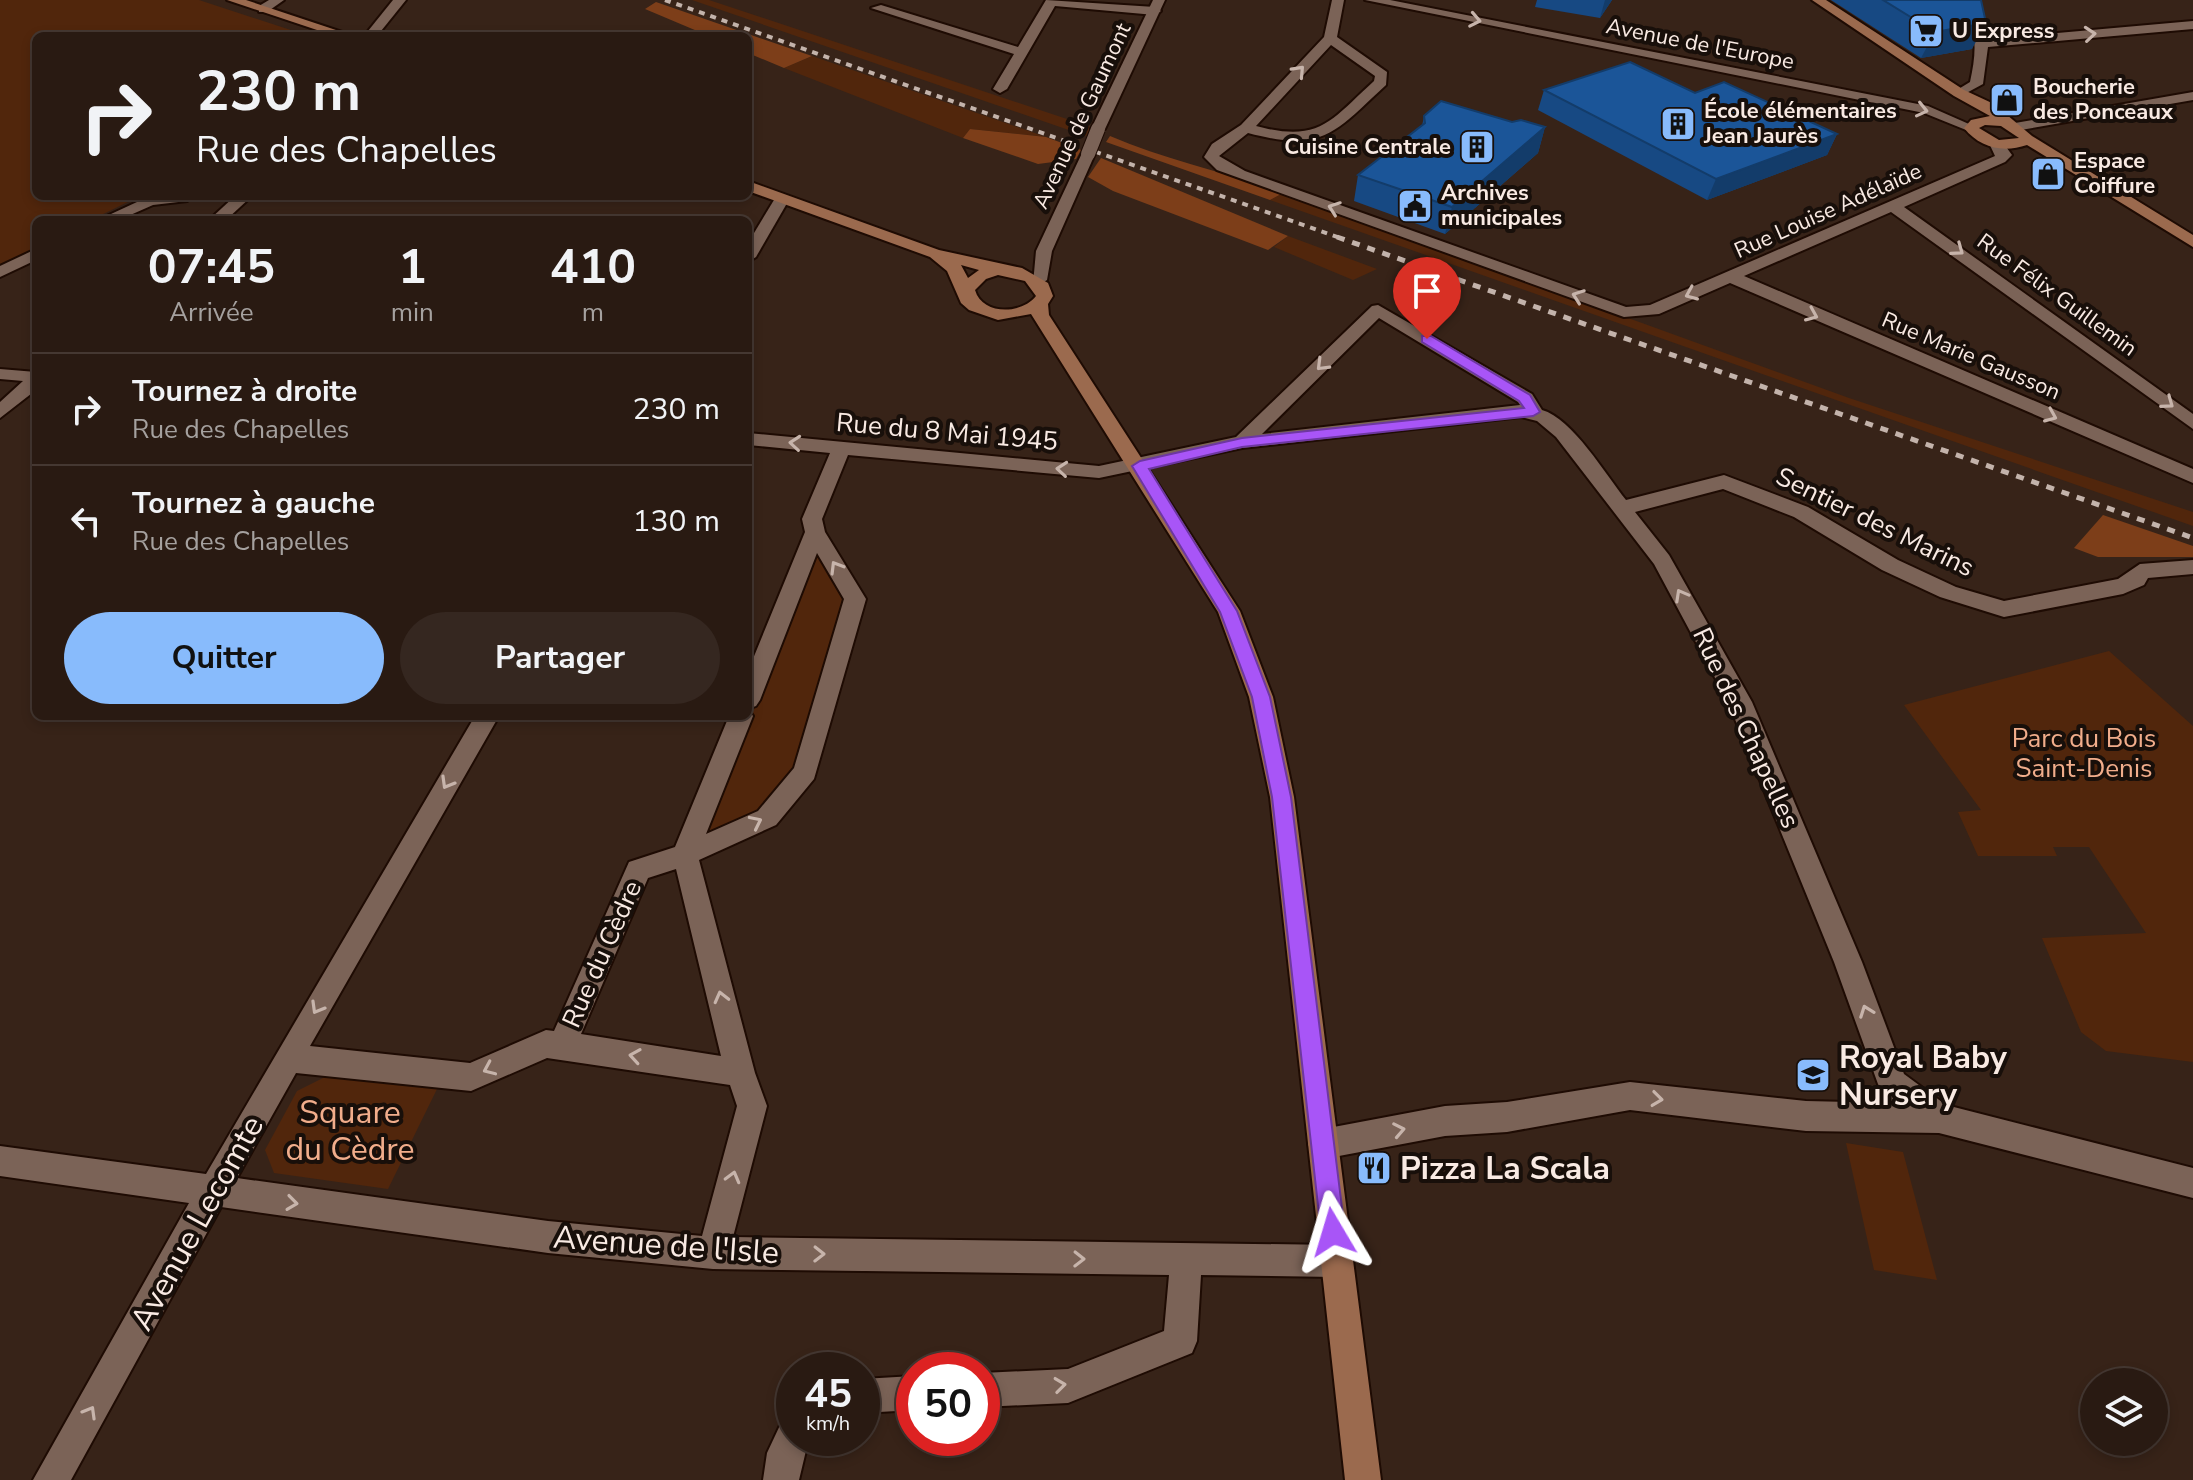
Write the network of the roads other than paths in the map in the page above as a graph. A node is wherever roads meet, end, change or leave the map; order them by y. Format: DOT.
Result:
graph roads {
  1 [pos="233,0"];
  2 [pos="278,0"];
  3 [pos="400,0"];
  4 [pos="1338,0"];
  5 [pos="1371,0"];
  6 [pos="1818,0"];
  7 [pos="1964,0"];
  8 [pos="1052,1"];
  9 [pos="1157,5"];
  10 [pos="878,8"];
  11 [pos="263,9"];
  12 [pos="2193,25"];
  13 [pos="335,32"];
  14 [pos="373,32"];
  15 [pos="1330,38"];
  16 [pos="1984,43"];
  17 [pos="1020,52"];
  18 [pos="1000,89"];
  19 [pos="1961,94"];
  20 [pos="2193,96"];
  21 [pos="1978,124"];
  22 [pos="2011,125"];
  23 [pos="1246,128"];
  24 [pos="2027,139"];
  25 [pos="2004,144"];
  26 [pos="2065,162"];
  27 [pos="752,187"];
  28 [pos="782,198"];
  29 [pos="157,200"];
  30 [pos="240,200"];
  31 [pos="1893,206"];
  32 [pos="115,216"];
  33 [pos="222,216"];
  34 [pos="2191,239"];
  35 [pos="752,250"];
  36 [pos="1044,251"];
  37 [pos="933,253"];
  38 [pos="32,256"];
  39 [pos="1005,271"];
  40 [pos="0,272"];
  41 [pos="1731,277"];
  42 [pos="1039,280"];
  43 [pos="966,289"];
  44 [pos="1039,304"];
  45 [pos="1001,315"];
  46 [pos="1064,349"];
  47 [pos="0,374"];
  48 [pos="32,378"];
  49 [pos="32,382"];
  50 [pos="0,412"];
  51 [pos="1533,412"];
  52 [pos="2193,423"];
  53 [pos="752,439"];
  54 [pos="1242,442"];
  55 [pos="839,454"];
  56 [pos="1140,466"];
  57 [pos="2193,477"];
  58 [pos="1623,508"];
  59 [pos="815,532"];
  60 [pos="2193,567"];
  61 [pos="752,690"];
  62 [pos="485,720"];
  63 [pos="739,720"];
  64 [pos="685,855"];
  65 [pos="562,1045"];
  66 [pos="288,1058"];
  67 [pos="740,1073"];
  68 [pos="1893,1084"];
  69 [pos="1878,1116"];
  70 [pos="1939,1118"];
  71 [pos="1323,1144"];
  72 [pos="0,1161"];
  73 [pos="2193,1183"];
  74 [pos="215,1192"];
  75 [pos="713,1253"];
  76 [pos="1186,1261"];
  77 [pos="1336,1261"];
  78 [pos="1000,1389"];
  79 [pos="785,1456"];
  80 [pos="51,1480"];
  81 [pos="781,1480"];
  82 [pos="1363,1480"];
  1 -- 11 [label="main road"];
  2 -- 11 [label="street"];
  3 -- 14 [label="street"];
  4 -- 15 [label="street"];
  5 -- 21 [label="street, Avenue de l'Europe, one-way"];
  6 -- 19 [label="main road"];
  7 -- 16 [label="street"];
  8 -- 9 [label="street"];
  8 -- 17 [label="street"];
  9 -- 36 [label="street, Avenue de Gaumont, bridge"];
  10 -- 17 [label="street"];
  11 -- 13 [label="main road"];
  16 -- 12 [label="street, one-way"];
  23 -- 15 [label="street, one-way"];
  15 -- 23 [label="street"];
  16 -- 19 [label="street"];
  17 -- 18 [label="street"];
  19 -- 21 [label="main road"];
  19 -- 22 [label="main road"];
  20 -- 22 [label="street"];
  21 -- 22 [label="main road"];
  21 -- 25 [label="main road"];
  22 -- 24 [label="main road"];
  41 -- 23 [label="street, Rue Louise Adélaïde, one-way"];
  24 -- 25 [label="main road"];
  24 -- 26 [label="main road"];
  25 -- 26 [label="main road"];
  25 -- 31 [label="street, Rue Louise Adélaïde"];
  26 -- 34 [label="main road"];
  27 -- 28 [label="main road"];
  28 -- 35 [label="street"];
  28 -- 37 [label="main road"];
  29 -- 32 [label="street"];
  30 -- 33 [label="street"];
  31 -- 41 [label="street, Rue Louise Adélaïde"];
  31 -- 52 [label="street, Rue Félix Guillemin, one-way"];
  36 -- 39 [label="street, Avenue de Gaumont"];
  36 -- 42 [label="street, Avenue de Gaumont"];
  37 -- 39 [label="main road"];
  37 -- 43 [label="main road"];
  38 -- 40 [label="street"];
  39 -- 42 [label="main road"];
  39 -- 43 [label="main road"];
  41 -- 57 [label="street, Rue Marie Gausson, one-way"];
  42 -- 44 [label="main road"];
  43 -- 45 [label="main road"];
  44 -- 45 [label="main road"];
  44 -- 46 [label="main road"];
  45 -- 46 [label="main road"];
  46 -- 56 [label="main road"];
  47 -- 48 [label="street"];
  49 -- 50 [label="street"];
  51 -- 54 [label="street"];
  51 -- 54 [label="street, Rue des Chapelles, one-way"];
  51 -- 58 [label="street, Rue des Chapelles"];
  56 -- 53 [label="street, Rue du 8 Mai 1945, one-way"];
  54 -- 56 [label="street"];
  55 -- 59 [label="street"];
  56 -- 71 [label="main road"];
  58 -- 60 [label="street, Sentier des Marins"];
  68 -- 58 [label="street, Rue des Chapelles, one-way"];
  59 -- 61 [label="street"];
  64 -- 59 [label="street, Rue du Cèdre, one-way"];
  62 -- 66 [label="street, Avenue Lecomte, one-way"];
  63 -- 64 [label="street"];
  64 -- 65 [label="street, Rue du Cèdre"];
  67 -- 64 [label="street, one-way"];
  65 -- 66 [label="street, Rue du Cèdre, one-way"];
  67 -- 65 [label="street, one-way"];
  66 -- 74 [label="street, Avenue Lecomte"];
  75 -- 67 [label="street, one-way"];
  68 -- 69 [label="street"];
  68 -- 70 [label="street"];
  69 -- 70 [label="street"];
  71 -- 69 [label="street, one-way"];
  70 -- 73 [label="street"];
  71 -- 77 [label="main road"];
  72 -- 74 [label="street, Avenue de l'Isle"];
  74 -- 75 [label="street, Avenue de l'Isle, one-way"];
  80 -- 74 [label="street, Avenue Lecomte, one-way"];
  75 -- 76 [label="street, Avenue de l'Isle, one-way"];
  76 -- 77 [label="street, Avenue de l'Isle"];
  78 -- 76 [label="street, one-way"];
  77 -- 82 [label="main road"];
  79 -- 81 [label="street"];
}
